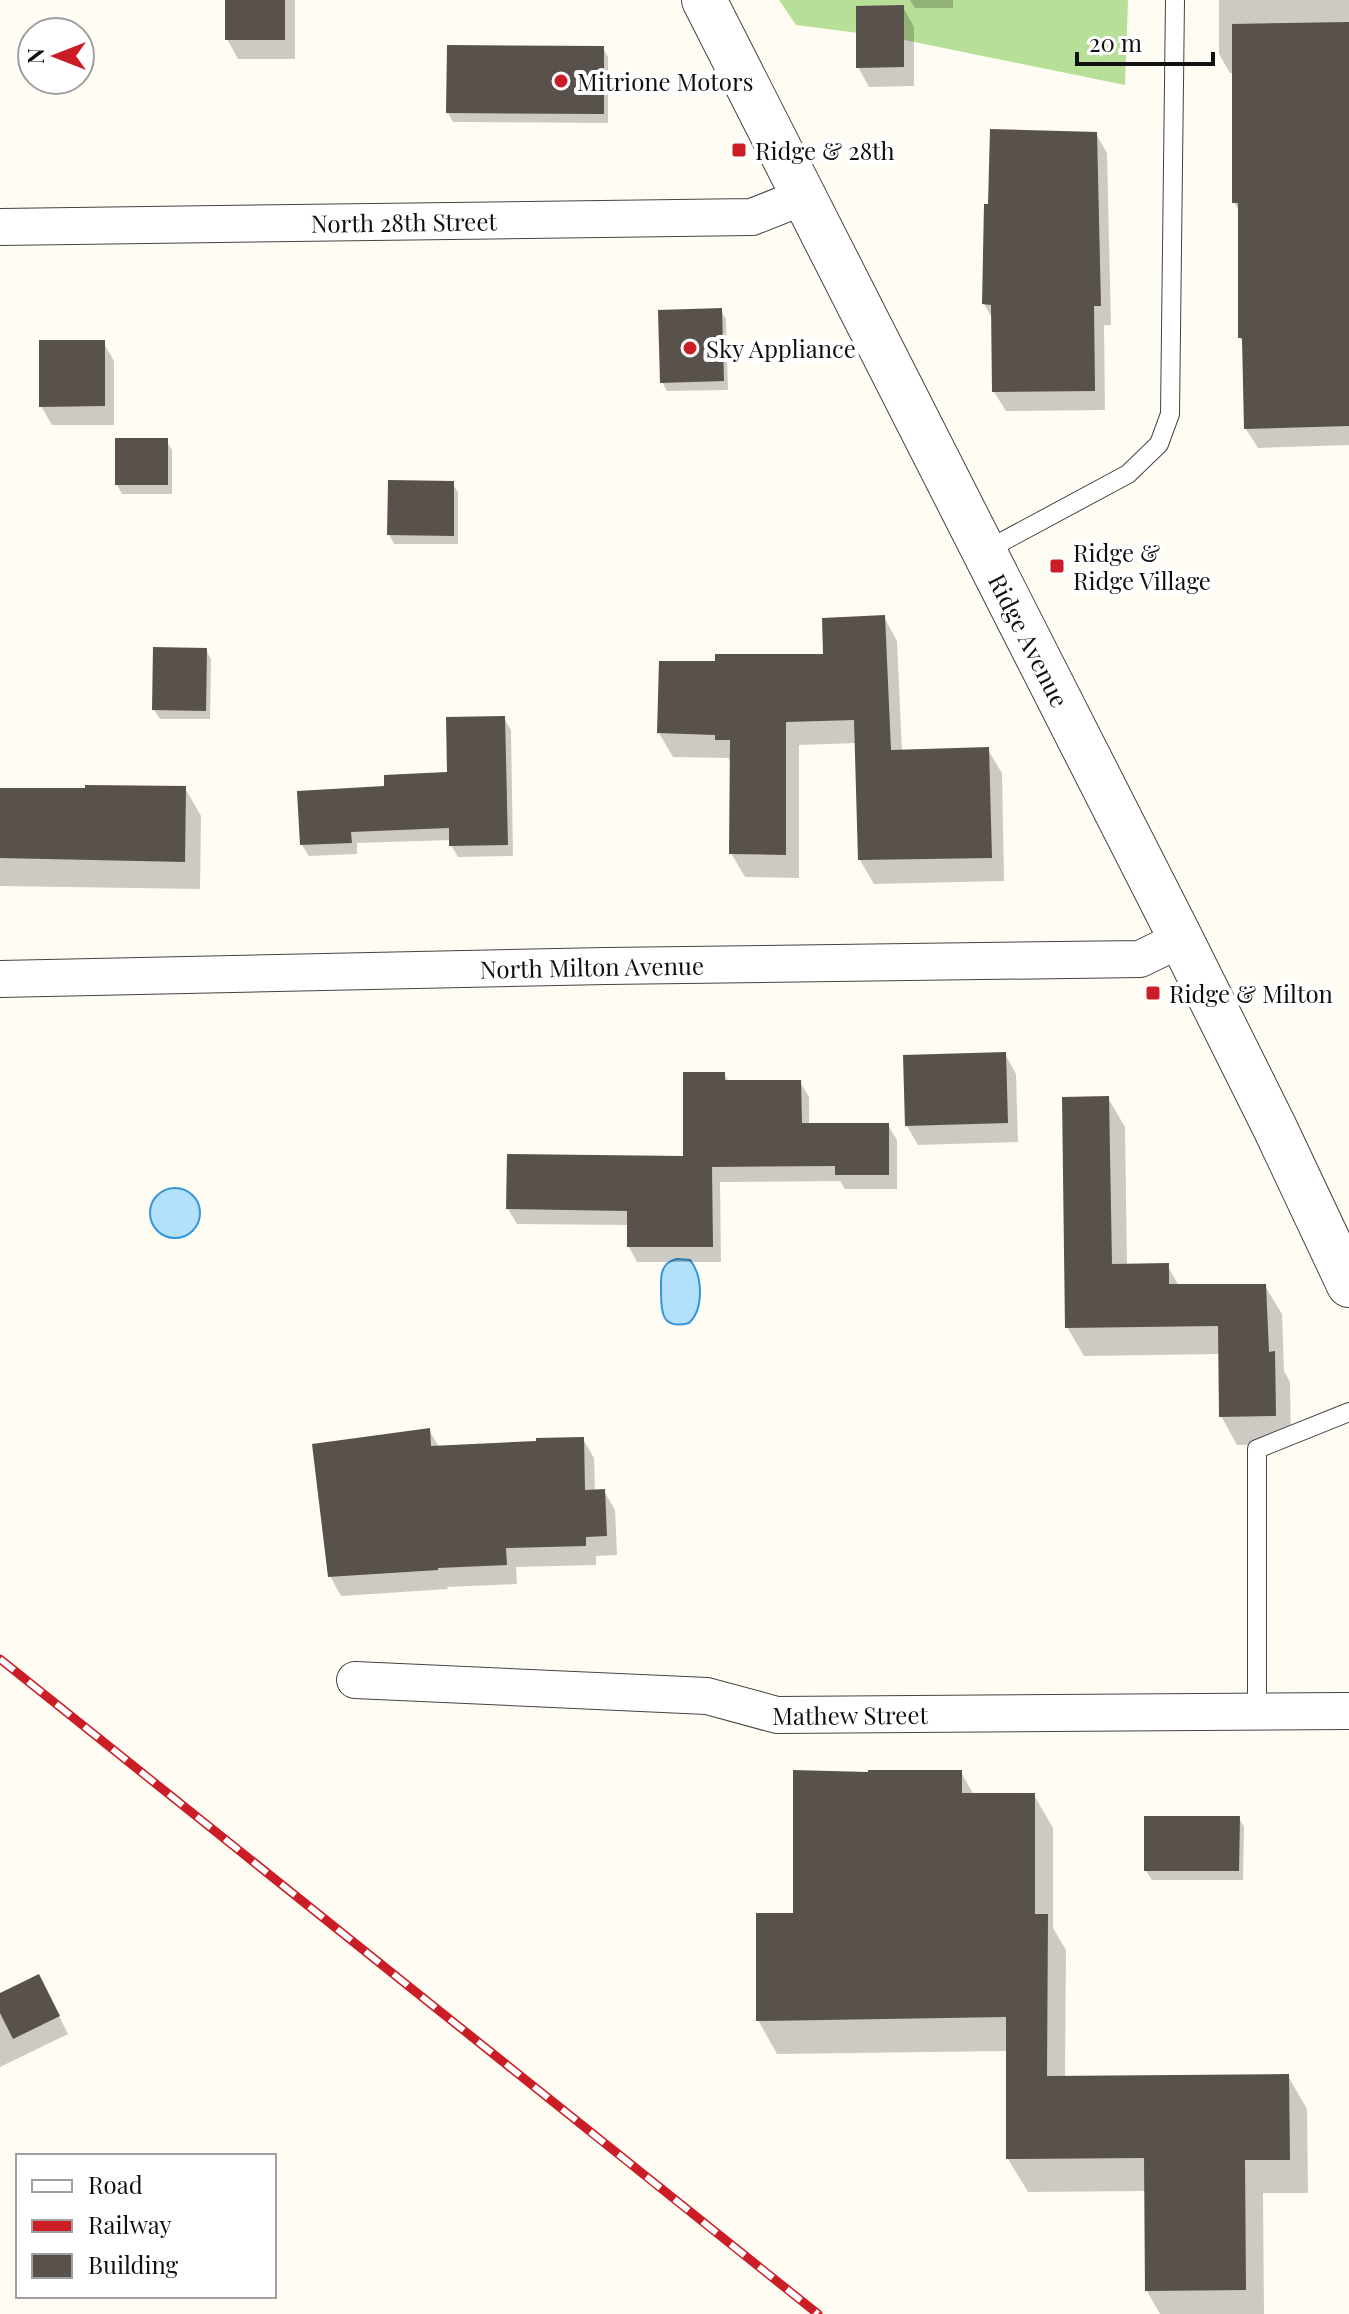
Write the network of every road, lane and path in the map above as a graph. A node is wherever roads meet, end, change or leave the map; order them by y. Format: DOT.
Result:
graph roads {
  1 [pos="704,0"];
  2 [pos="1175,0"];
  3 [pos="805,196"];
  4 [pos="0,227"];
  5 [pos="983,552"];
  6 [pos="1181,939"];
  7 [pos="0,979"];
  8 [pos="1349,1285"];
  9 [pos="1349,1412"];
  10 [pos="355,1680"];
  11 [pos="1257,1711"];
  12 [pos="1349,1711"];
  1 -- 3 [label="street, Ridge Avenue"];
  2 -- 5 [label="lane"];
  3 -- 4 [label="street, North 28th Street"];
  3 -- 5 [label="street, Ridge Avenue"];
  5 -- 6 [label="street, Ridge Avenue"];
  6 -- 7 [label="street, North Milton Avenue"];
  6 -- 8 [label="street, Ridge Avenue"];
  9 -- 11 [label="lane"];
  10 -- 11 [label="street, Mathew Street"];
  11 -- 12 [label="street, Mathew Street"];
}
